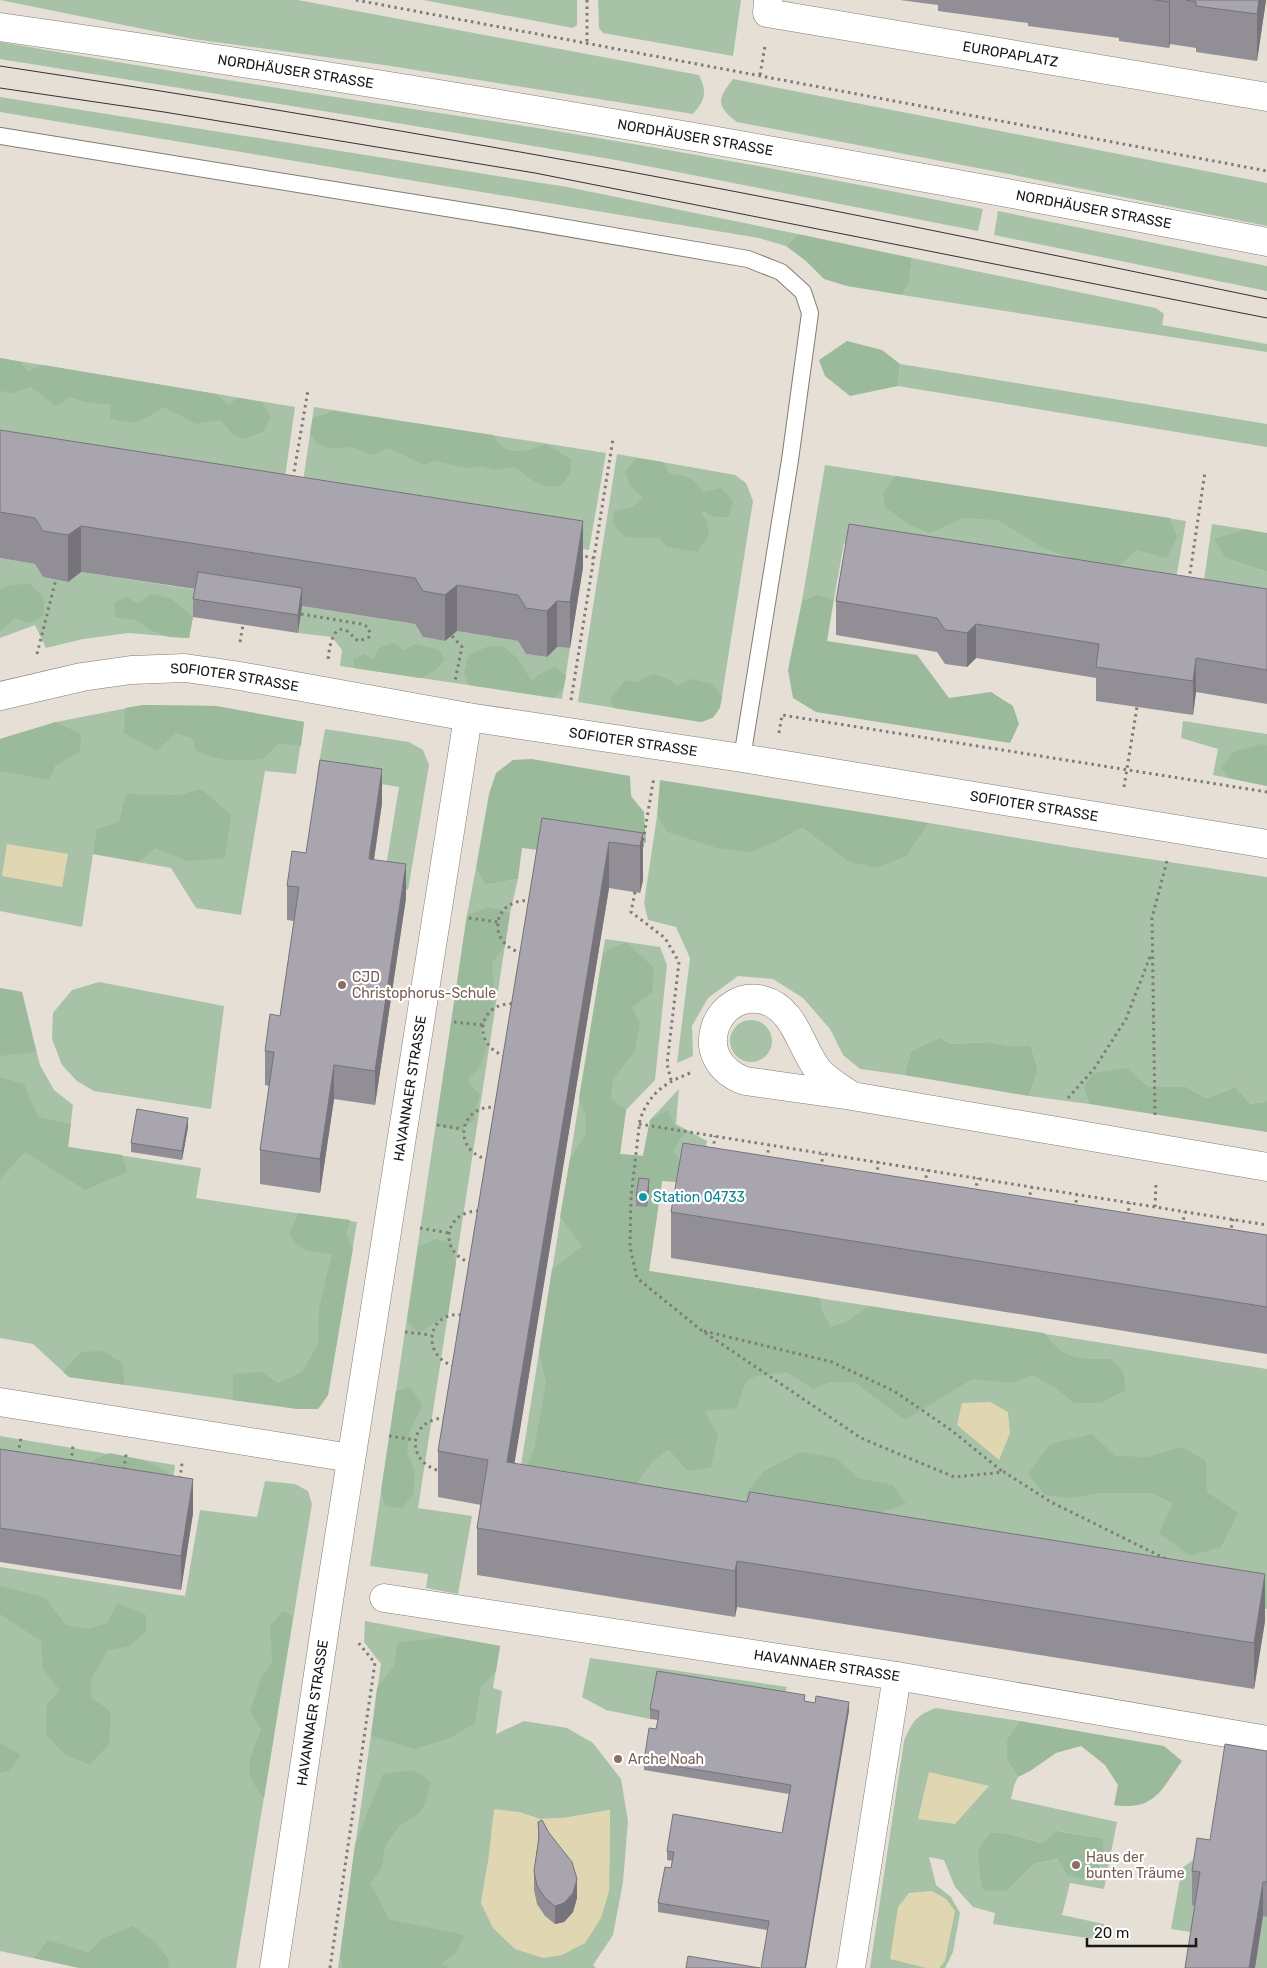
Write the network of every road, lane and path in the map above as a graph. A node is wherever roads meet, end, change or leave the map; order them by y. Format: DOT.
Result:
graph roads {
  1 [pos="356,0"];
  2 [pos="587,0"];
  3 [pos="768,0"];
  4 [pos="0,11"];
  5 [pos="0,27"];
  6 [pos="587,42"];
  7 [pos="122,44"];
  8 [pos="1267,97"];
  9 [pos="0,136"];
  10 [pos="1267,171"];
  11 [pos="1267,242"];
  12 [pos="308,390"];
  13 [pos="613,439"];
  14 [pos="1205,472"];
  15 [pos="293,482"];
  16 [pos="573,554"];
  17 [pos="593,558"];
  18 [pos="56,579"];
  19 [pos="1189,581"];
  20 [pos="301,614"];
  21 [pos="243,625"];
  22 [pos="452,636"];
  23 [pos="240,641"];
  24 [pos="36,656"];
  25 [pos="454,690"];
  26 [pos="323,691"];
  27 [pos="0,696"];
  28 [pos="1137,707"];
  29 [pos="468,717"];
  30 [pos="746,727"];
  31 [pos="566,732"];
  32 [pos="648,744"];
  33 [pos="742,758"];
  34 [pos="1127,771"];
  35 [pos="1267,792"];
  36 [pos="1118,820"];
  37 [pos="1175,829"];
  38 [pos="1267,844"];
  39 [pos="642,849"];
  40 [pos="635,892"];
  41 [pos="536,902"];
  42 [pos="463,917"];
  43 [pos="498,922"];
  44 [pos="1152,951"];
  45 [pos="527,954"];
  46 [pos="518,1005"];
  47 [pos="447,1021"];
  48 [pos="483,1025"];
  49 [pos="510,1057"];
  50 [pos="718,1060"];
  51 [pos="671,1080"];
  52 [pos="852,1096"];
  53 [pos="502,1109"];
  54 [pos="431,1124"];
  55 [pos="639,1124"];
  56 [pos="1032,1126"];
  57 [pos="464,1129"];
  58 [pos="715,1136"];
  59 [pos="769,1145"];
  60 [pos="1156,1148"];
  61 [pos="823,1154"];
  62 [pos="713,1155"];
  63 [pos="493,1161"];
  64 [pos="879,1162"];
  65 [pos="766,1164"];
  66 [pos="1267,1167"];
  67 [pos="928,1170"];
  68 [pos="820,1172"];
  69 [pos="978,1178"];
  70 [pos="875,1181"];
  71 [pos="1032,1187"];
  72 [pos="923,1189"];
  73 [pos="1077,1195"];
  74 [pos="974,1197"];
  75 [pos="1130,1203"];
  76 [pos="1028,1206"];
  77 [pos="1155,1207"];
  78 [pos="485,1212"];
  79 [pos="1185,1212"];
  80 [pos="1074,1213"];
  81 [pos="1233,1219"];
  82 [pos="1126,1221"];
  83 [pos="1267,1225"];
  84 [pos="416,1227"];
  85 [pos="1181,1230"];
  86 [pos="449,1233"];
  87 [pos="1230,1238"];
  88 [pos="477,1264"];
  89 [pos="468,1316"];
  90 [pos="701,1330"];
  91 [pos="398,1331"];
  92 [pos="432,1335"];
  93 [pos="459,1368"];
  94 [pos="0,1402"];
  95 [pos="446,1418"];
  96 [pos="22,1430"];
  97 [pos="383,1435"];
  98 [pos="74,1438"];
  99 [pos="415,1440"];
  100 [pos="127,1446"];
  101 [pos="184,1455"];
  102 [pos="18,1457"];
  103 [pos="351,1458"];
  104 [pos="70,1466"];
  105 [pos="437,1470"];
  106 [pos="1004,1472"];
  107 [pos="123,1474"];
  108 [pos="179,1482"];
  109 [pos="1175,1563"];
  110 [pos="384,1598"];
  111 [pos="352,1636"];
  112 [pos="897,1676"];
  113 [pos="1267,1740"];
  114 [pos="274,1968"];
  115 [pos="330,1968"];
  116 [pos="851,1968"];
  1 -- 6 [label="path"];
  2 -- 6 [label="path"];
  3 -- 8 [label="street, EUROPAPLATZ"];
  4 -- 7 [label="street, NORDHÄUSER STRASSE"];
  5 -- 7 [label="street, NORDHÄUSER STRASSE"];
  6 -- 10 [label="path"];
  7 -- 11 [label="street, NORDHÄUSER STRASSE"];
  9 -- 30 [label="lane"];
  12 -- 15 [label="path"];
  13 -- 17 [label="path"];
  14 -- 19 [label="path"];
  16 -- 17 [label="path"];
  17 -- 31 [label="path"];
  18 -- 24 [label="path"];
  20 -- 26 [label="path"];
  21 -- 23 [label="path"];
  22 -- 25 [label="path"];
  26 -- 27 [label="street, SOFIOTER STRASSE"];
  26 -- 29 [label="street, SOFIOTER STRASSE"];
  28 -- 34 [label="path"];
  29 -- 31 [label="street, SOFIOTER STRASSE"];
  29 -- 103 [label="street, HAVANNAER STRASSE"];
  30 -- 33 [label="lane"];
  30 -- 34 [label="path"];
  31 -- 32 [label="street, SOFIOTER STRASSE"];
  32 -- 33 [label="street, SOFIOTER STRASSE"];
  32 -- 39 [label="path"];
  33 -- 36 [label="street, SOFIOTER STRASSE"];
  34 -- 35 [label="path"];
  34 -- 36 [label="path"];
  36 -- 37 [label="street, SOFIOTER STRASSE"];
  37 -- 38 [label="street, SOFIOTER STRASSE"];
  37 -- 44 [label="path"];
  40 -- 51 [label="path"];
  41 -- 43 [label="path"];
  42 -- 43 [label="path"];
  43 -- 45 [label="path"];
  44 -- 56 [label="path"];
  44 -- 60 [label="path"];
  46 -- 48 [label="path"];
  47 -- 48 [label="path"];
  48 -- 49 [label="path"];
  50 -- 51 [label="path"];
  50 -- 52 [label="street"];
  50 -- 52 [label="street"];
  51 -- 55 [label="path"];
  52 -- 56 [label="street"];
  53 -- 57 [label="path"];
  54 -- 57 [label="path"];
  55 -- 58 [label="path"];
  55 -- 90 [label="path"];
  56 -- 60 [label="street"];
  57 -- 63 [label="path"];
  58 -- 59 [label="path"];
  58 -- 62 [label="path"];
  59 -- 61 [label="path"];
  59 -- 65 [label="path"];
  60 -- 66 [label="street"];
  60 -- 77 [label="path"];
  61 -- 64 [label="path"];
  61 -- 68 [label="path"];
  64 -- 67 [label="path"];
  64 -- 70 [label="path"];
  67 -- 69 [label="path"];
  67 -- 72 [label="path"];
  69 -- 71 [label="path"];
  69 -- 74 [label="path"];
  71 -- 73 [label="path"];
  71 -- 76 [label="path"];
  73 -- 75 [label="path"];
  73 -- 80 [label="path"];
  75 -- 77 [label="path"];
  75 -- 82 [label="path"];
  77 -- 79 [label="path"];
  78 -- 86 [label="path"];
  79 -- 81 [label="path"];
  79 -- 85 [label="path"];
  81 -- 83 [label="path"];
  81 -- 87 [label="path"];
  84 -- 86 [label="path"];
  86 -- 88 [label="path"];
  89 -- 92 [label="path"];
  90 -- 106 [label="path"];
  90 -- 106 [label="path"];
  91 -- 92 [label="path"];
  92 -- 93 [label="path"];
  94 -- 103 [label="street"];
  95 -- 99 [label="path"];
  96 -- 102 [label="path"];
  97 -- 99 [label="path"];
  98 -- 104 [label="path"];
  99 -- 105 [label="path"];
  100 -- 107 [label="path"];
  101 -- 108 [label="path"];
  103 -- 114 [label="street, HAVANNAER STRASSE"];
  106 -- 109 [label="path"];
  110 -- 112 [label="street, HAVANNAER STRASSE"];
  111 -- 115 [label="path"];
  112 -- 113 [label="street, HAVANNAER STRASSE"];
  112 -- 116 [label="street"];
}
